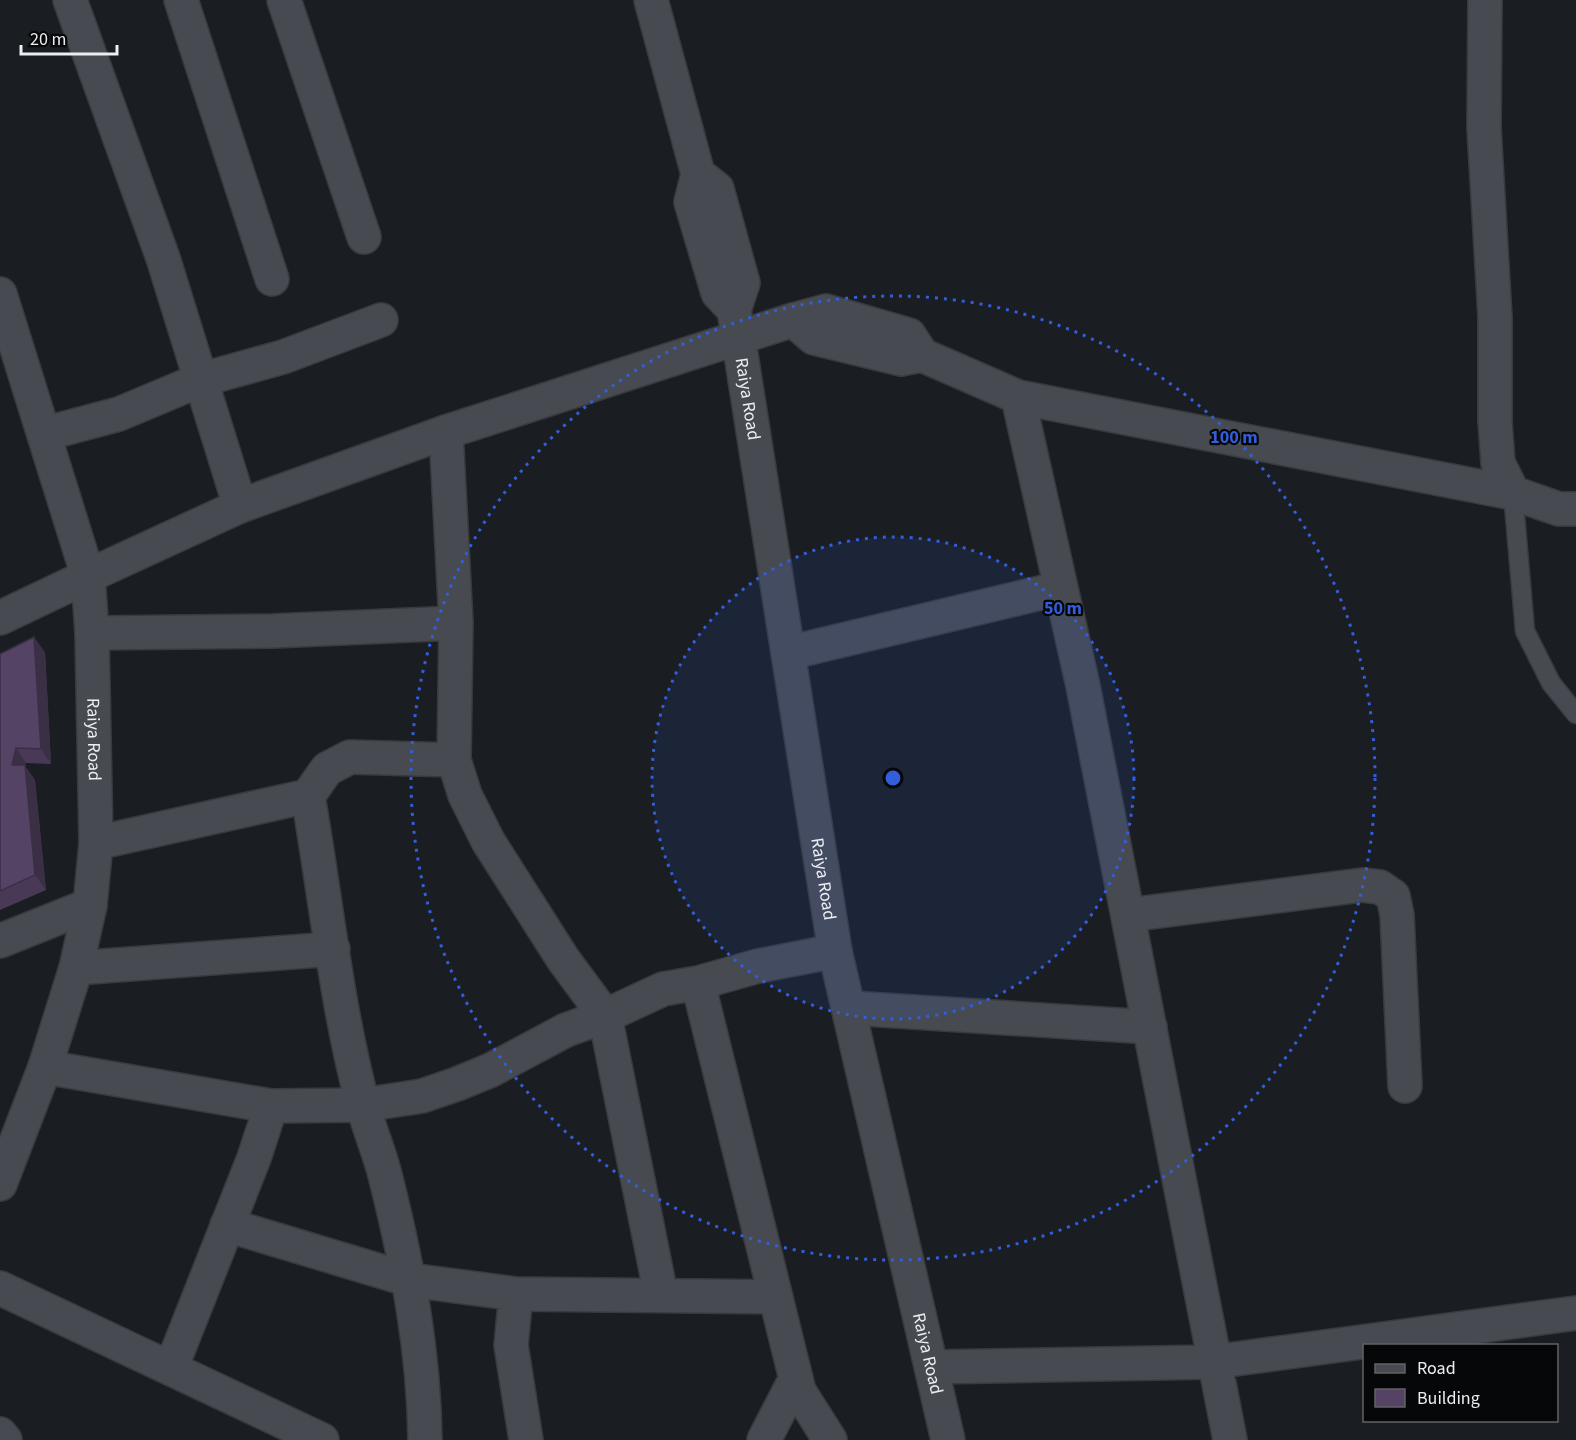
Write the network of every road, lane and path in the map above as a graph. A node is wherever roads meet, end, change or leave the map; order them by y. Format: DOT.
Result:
graph roads {
  1 [pos="70,0"];
  2 [pos="181,0"];
  3 [pos="284,0"];
  4 [pos="651,0"];
  5 [pos="1485,0"];
  6 [pos="364,237"];
  7 [pos="272,279"];
  8 [pos="0,294"];
  9 [pos="381,320"];
  10 [pos="735,324"];
  11 [pos="200,380"];
  12 [pos="1018,397"];
  13 [pos="446,432"];
  14 [pos="44,434"];
  15 [pos="1513,493"];
  16 [pos="240,506"];
  17 [pos="1576,509"];
  18 [pos="88,576"];
  19 [pos="1061,588"];
  20 [pos="0,618"];
  21 [pos="456,623"];
  22 [pos="92,633"];
  23 [pos="788,653"];
  24 [pos="1576,714"];
  25 [pos="454,760"];
  26 [pos="308,796"];
  27 [pos="96,843"];
  28 [pos="90,905"];
  29 [pos="1128,915"];
  30 [pos="0,941"];
  31 [pos="333,949"];
  32 [pos="836,951"];
  33 [pos="76,968"];
  34 [pos="698,983"];
  35 [pos="850,1008"];
  36 [pos="605,1016"];
  37 [pos="1150,1027"];
  38 [pos="45,1067"];
  39 [pos="1405,1086"];
  40 [pos="363,1105"];
  41 [pos="271,1106"];
  42 [pos="0,1184"];
  43 [pos="227,1225"];
  44 [pos="410,1280"];
  45 [pos="0,1288"];
  46 [pos="516,1294"];
  47 [pos="661,1296"];
  48 [pos="776,1297"];
  49 [pos="1576,1313"];
  50 [pos="1213,1362"];
  51 [pos="932,1367"];
  52 [pos="171,1368"];
  53 [pos="796,1378"];
  54 [pos="0,1434"];
  55 [pos="5,1440"];
  56 [pos="322,1440"];
  57 [pos="425,1440"];
  58 [pos="526,1440"];
  59 [pos="764,1440"];
  60 [pos="830,1440"];
  61 [pos="948,1440"];
  62 [pos="1230,1440"];
  1 -- 11 [label="street"];
  2 -- 7 [label="street"];
  3 -- 6 [label="street"];
  4 -- 10 [label="street, Raiya Road"];
  5 -- 15 [label="street"];
  8 -- 14 [label="street, Raiya Road"];
  9 -- 11 [label="street"];
  10 -- 12 [label="street"];
  10 -- 13 [label="street"];
  10 -- 23 [label="street, Raiya Road"];
  11 -- 14 [label="street"];
  11 -- 16 [label="street"];
  12 -- 15 [label="street"];
  12 -- 19 [label="street"];
  13 -- 16 [label="street"];
  13 -- 21 [label="street"];
  14 -- 18 [label="street, Raiya Road"];
  15 -- 17 [label="street"];
  15 -- 24 [label="lane"];
  16 -- 18 [label="street"];
  18 -- 20 [label="street"];
  18 -- 22 [label="street, Raiya Road"];
  19 -- 23 [label="street"];
  19 -- 29 [label="street"];
  21 -- 22 [label="street"];
  21 -- 25 [label="street"];
  22 -- 27 [label="street, Raiya Road"];
  23 -- 32 [label="street, Raiya Road"];
  25 -- 26 [label="street"];
  25 -- 36 [label="street"];
  26 -- 27 [label="street"];
  26 -- 31 [label="street"];
  27 -- 28 [label="street, Raiya Road"];
  28 -- 30 [label="street"];
  28 -- 33 [label="street, Raiya Road"];
  29 -- 37 [label="street"];
  29 -- 39 [label="street"];
  31 -- 33 [label="street"];
  31 -- 40 [label="street"];
  32 -- 34 [label="street"];
  32 -- 35 [label="street, Raiya Road"];
  33 -- 38 [label="street, Raiya Road"];
  34 -- 36 [label="street"];
  34 -- 48 [label="street"];
  35 -- 37 [label="street"];
  35 -- 51 [label="street, Raiya Road"];
  36 -- 40 [label="street"];
  36 -- 47 [label="street"];
  37 -- 50 [label="street"];
  38 -- 41 [label="street"];
  38 -- 42 [label="street, Raiya Road"];
  40 -- 41 [label="street"];
  40 -- 44 [label="street"];
  41 -- 43 [label="street"];
  43 -- 44 [label="street"];
  43 -- 52 [label="street"];
  44 -- 46 [label="street"];
  44 -- 57 [label="street"];
  45 -- 52 [label="street"];
  46 -- 47 [label="street"];
  46 -- 58 [label="street"];
  47 -- 48 [label="street"];
  48 -- 53 [label="street"];
  49 -- 50 [label="street"];
  50 -- 51 [label="street"];
  50 -- 62 [label="street"];
  51 -- 61 [label="street, Raiya Road"];
  52 -- 56 [label="street"];
  53 -- 59 [label="street"];
  53 -- 60 [label="street"];
  54 -- 55 [label="street"];
}
